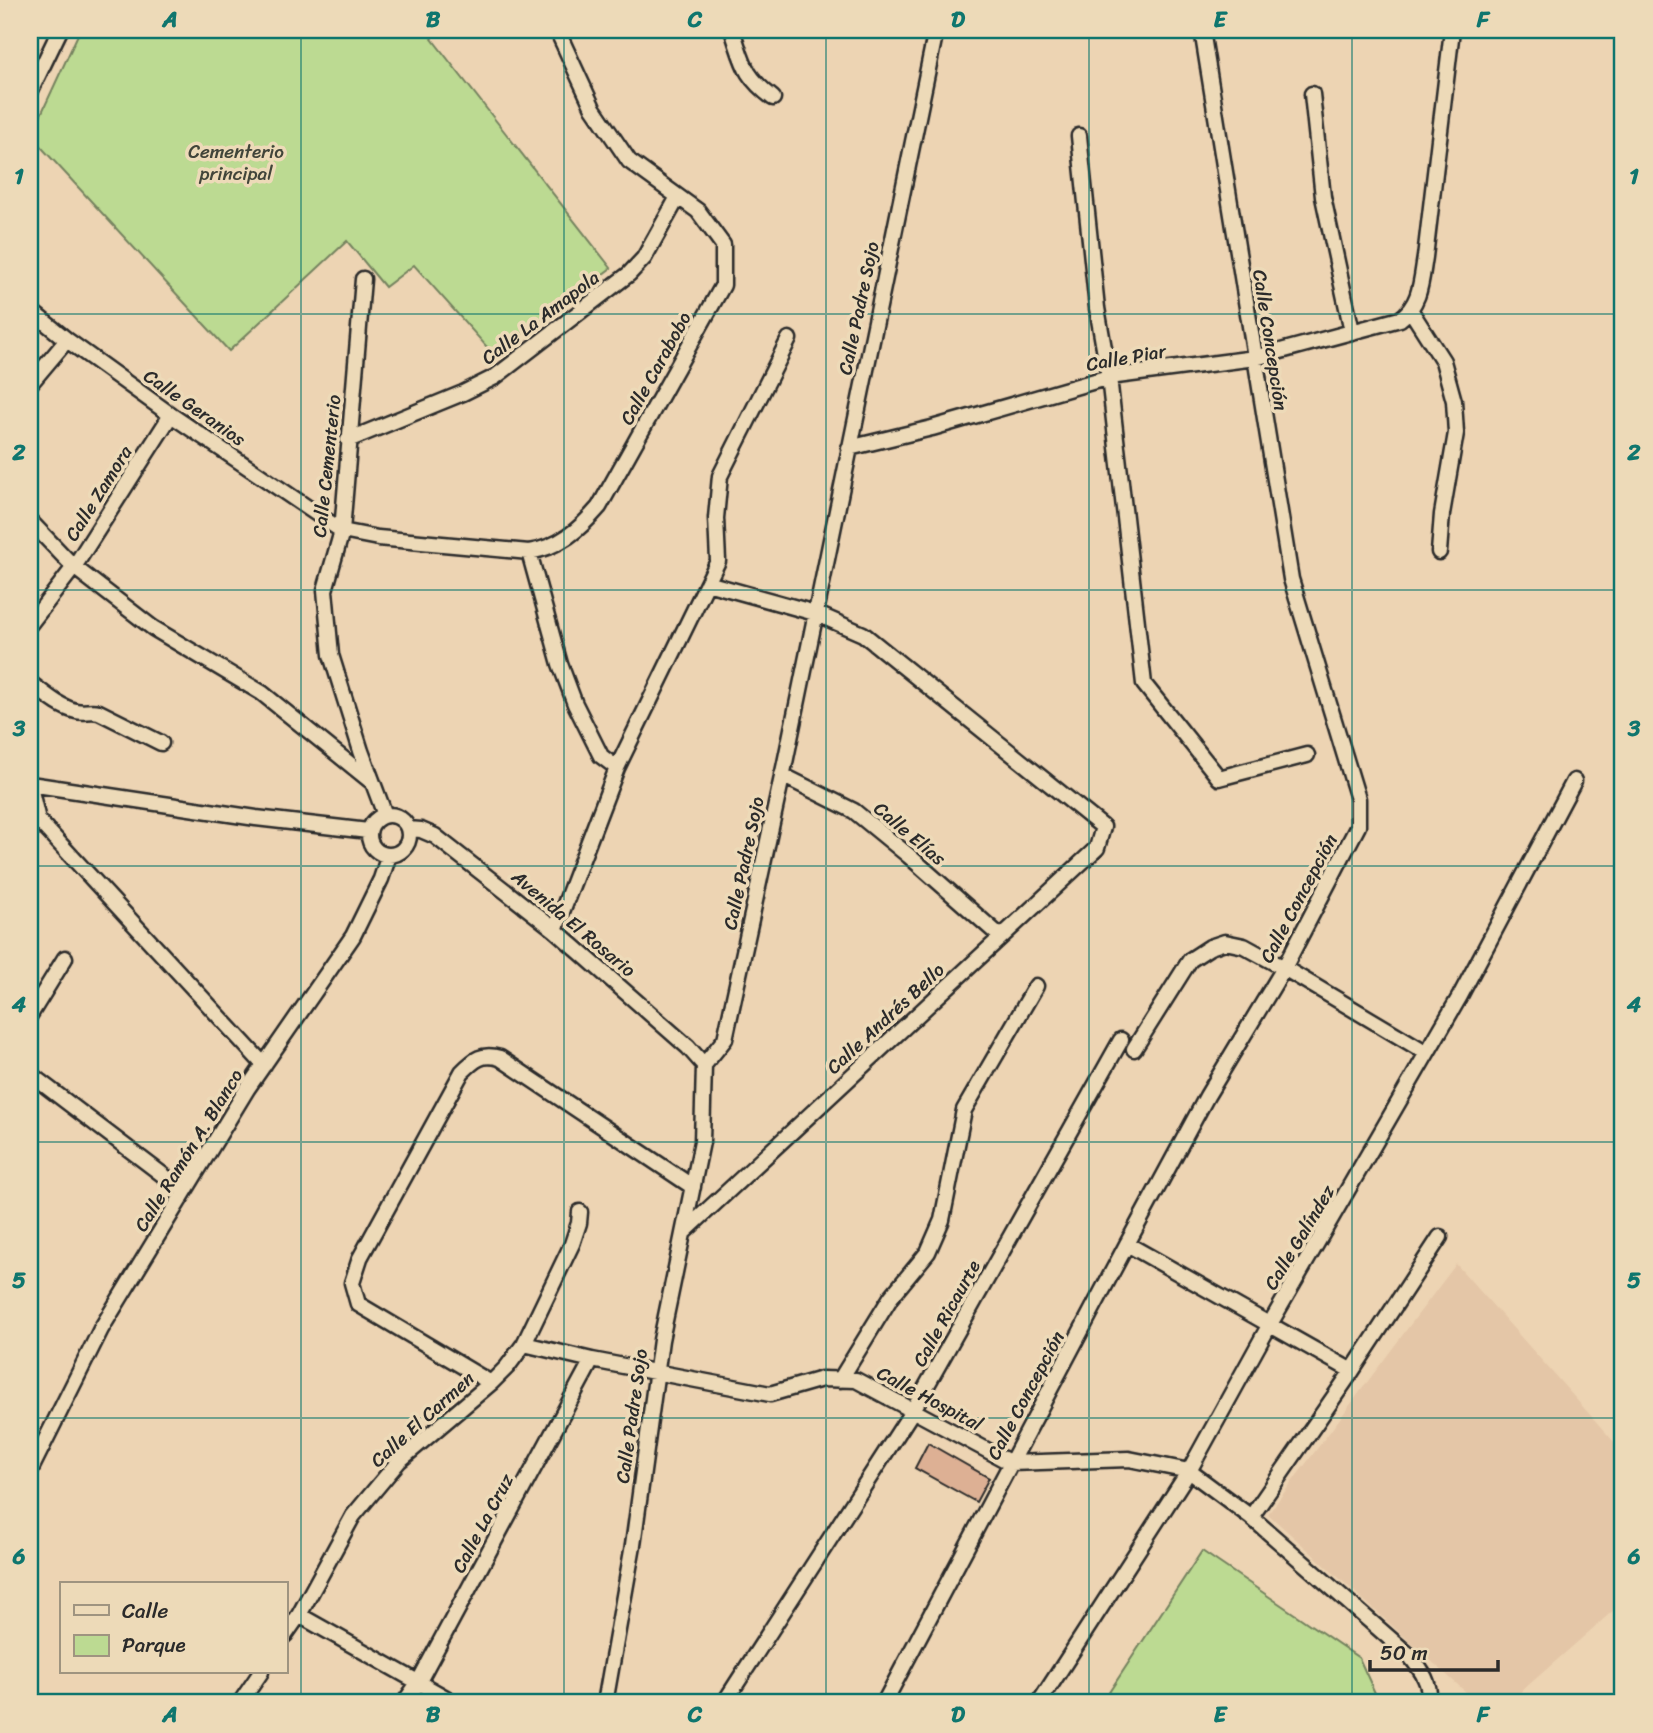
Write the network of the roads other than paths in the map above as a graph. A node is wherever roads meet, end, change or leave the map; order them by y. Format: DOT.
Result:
graph roads {
  1 [pos="60,30"];
  2 [pos="557,30"];
  3 [pos="732,30"];
  4 [pos="936,30"];
  5 [pos="1202,30"];
  6 [pos="1452,30"];
  7 [pos="30,92"];
  8 [pos="1312,93"];
  9 [pos="773,98"];
  10 [pos="1079,136"];
  11 [pos="678,197"];
  12 [pos="363,279"];
  13 [pos="30,310"];
  14 [pos="1411,311"];
  15 [pos="1352,331"];
  16 [pos="789,339"];
  17 [pos="67,340"];
  18 [pos="1255,358"];
  19 [pos="1109,377"];
  20 [pos="30,384"];
  21 [pos="171,415"];
  22 [pos="348,440"];
  23 [pos="849,448"];
  24 [pos="30,521"];
  25 [pos="342,531"];
  26 [pos="529,552"];
  27 [pos="1439,552"];
  28 [pos="74,567"];
  29 [pos="707,583"];
  30 [pos="815,613"];
  31 [pos="30,624"];
  32 [pos="30,683"];
  33 [pos="161,743"];
  34 [pos="1307,755"];
  35 [pos="617,768"];
  36 [pos="782,775"];
  37 [pos="1574,781"];
  38 [pos="373,783"];
  39 [pos="30,785"];
  40 [pos="385,815"];
  41 [pos="408,829"];
  42 [pos="368,831"];
  43 [pos="389,855"];
  44 [pos="555,930"];
  45 [pos="1001,937"];
  46 [pos="65,958"];
  47 [pos="1284,968"];
  48 [pos="1036,986"];
  49 [pos="30,1015"];
  50 [pos="1427,1053"];
  51 [pos="264,1065"];
  52 [pos="704,1065"];
  53 [pos="30,1074"];
  54 [pos="693,1187"];
  55 [pos="184,1191"];
  56 [pos="580,1212"];
  57 [pos="684,1232"];
  58 [pos="1440,1237"];
  59 [pos="1127,1244"];
  60 [pos="1270,1324"];
  61 [pos="524,1344"];
  62 [pos="592,1360"];
  63 [pos="1352,1371"];
  64 [pos="657,1372"];
  65 [pos="840,1380"];
  66 [pos="492,1383"];
  67 [pos="913,1410"];
  68 [pos="1011,1462"];
  69 [pos="30,1471"];
  70 [pos="1189,1471"];
  71 [pos="1251,1517"];
  72 [pos="299,1615"];
  73 [pos="287,1632"];
  74 [pos="260,1674"];
  75 [pos="418,1683"];
  76 [pos="240,1703"];
  77 [pos="404,1703"];
  78 [pos="455,1703"];
  79 [pos="606,1703"];
  80 [pos="724,1703"];
  81 [pos="884,1703"];
  82 [pos="1039,1703"];
  83 [pos="1429,1703"];
  1 -- 7 [label="street"];
  2 -- 11 [label="street, Calle Carabobo"];
  3 -- 9 [label="street"];
  4 -- 23 [label="street, Calle Padre Sojo"];
  5 -- 18 [label="street, Calle Concepción"];
  6 -- 14 [label="street"];
  8 -- 15 [label="street"];
  10 -- 19 [label="street"];
  11 -- 22 [label="street, Calle La Amapola"];
  11 -- 26 [label="street, Calle Carabobo"];
  12 -- 22 [label="street, Calle Cementerio"];
  13 -- 17 [label="street, Calle Geranios"];
  14 -- 15 [label="street, Calle Piar"];
  14 -- 27 [label="street"];
  15 -- 18 [label="street, Calle Piar"];
  16 -- 29 [label="street"];
  17 -- 20 [label="street"];
  17 -- 21 [label="street, Calle Geranios"];
  18 -- 19 [label="street, Calle Piar"];
  18 -- 47 [label="street, Calle Concepción"];
  19 -- 23 [label="street, Calle Piar"];
  19 -- 34 [label="street"];
  21 -- 25 [label="street, Calle Geranios"];
  21 -- 28 [label="street, Calle Zamora"];
  22 -- 25 [label="street, Calle Cementerio"];
  23 -- 30 [label="street, Calle Padre Sojo"];
  24 -- 28 [label="street"];
  25 -- 26 [label="street, Calle Carabobo"];
  25 -- 38 [label="street, Calle Cementerio"];
  26 -- 35 [label="street"];
  28 -- 31 [label="street, Calle Zamora"];
  28 -- 38 [label="street"];
  29 -- 30 [label="street"];
  29 -- 35 [label="street"];
  30 -- 36 [label="street, Calle Padre Sojo"];
  30 -- 45 [label="street, Calle Andrés Bello"];
  32 -- 33 [label="street"];
  35 -- 44 [label="street"];
  36 -- 45 [label="street, Calle Elías"];
  36 -- 52 [label="street, Calle Padre Sojo"];
  37 -- 50 [label="street, Calle Galíndez"];
  38 -- 40 [label="street, Calle Cementerio"];
  39 -- 42 [label="street"];
  39 -- 51 [label="street"];
  40 -- 41 [label="street, Avenida El Rosario"];
  40 -- 42 [label="street"];
  41 -- 43 [label="street"];
  41 -- 44 [label="street, Avenida El Rosario"];
  42 -- 43 [label="street"];
  43 -- 51 [label="street, Calle Ramón A. Blanco"];
  44 -- 52 [label="street, Avenida El Rosario"];
  45 -- 57 [label="street, Calle Andrés Bello"];
  46 -- 49 [label="street"];
  47 -- 50 [label="street, Calle Ricaurte"];
  47 -- 59 [label="street, Calle Concepción"];
  47 -- 67 [label="street, Calle Ricaurte"];
  48 -- 65 [label="street"];
  50 -- 60 [label="street, Calle Galíndez"];
  51 -- 55 [label="street, Calle Ramón A. Blanco"];
  52 -- 54 [label="street, Calle Padre Sojo"];
  53 -- 55 [label="street"];
  54 -- 57 [label="street, Calle Padre Sojo"];
  54 -- 66 [label="street"];
  55 -- 69 [label="street, Calle Ramón A. Blanco"];
  56 -- 61 [label="street, Calle El Carmen"];
  57 -- 64 [label="street, Calle Padre Sojo"];
  58 -- 63 [label="street"];
  59 -- 60 [label="street"];
  59 -- 68 [label="street, Calle Concepción"];
  60 -- 63 [label="street"];
  60 -- 70 [label="street, Calle Galíndez"];
  61 -- 62 [label="street, Calle Hospital"];
  61 -- 66 [label="street, Calle El Carmen"];
  62 -- 64 [label="street, Calle Hospital"];
  62 -- 75 [label="street, Calle La Cruz"];
  63 -- 71 [label="street"];
  64 -- 65 [label="street, Calle Hospital"];
  64 -- 79 [label="street, Calle Padre Sojo"];
  65 -- 67 [label="street, Calle Hospital"];
  66 -- 72 [label="street, Calle El Carmen"];
  67 -- 68 [label="street, Calle Hospital"];
  67 -- 80 [label="street, Calle Ricaurte"];
  68 -- 70 [label="street, Calle Hospital"];
  68 -- 81 [label="street, Calle Concepción"];
  70 -- 71 [label="street, Calle Hospital"];
  70 -- 82 [label="street, Calle Galíndez"];
  71 -- 83 [label="street, Calle Hospital"];
  72 -- 73 [label="street, Calle El Carmen"];
  72 -- 75 [label="street"];
  74 -- 76 [label="street"];
  75 -- 77 [label="street, Calle La Cruz"];
  75 -- 78 [label="street"];
}
